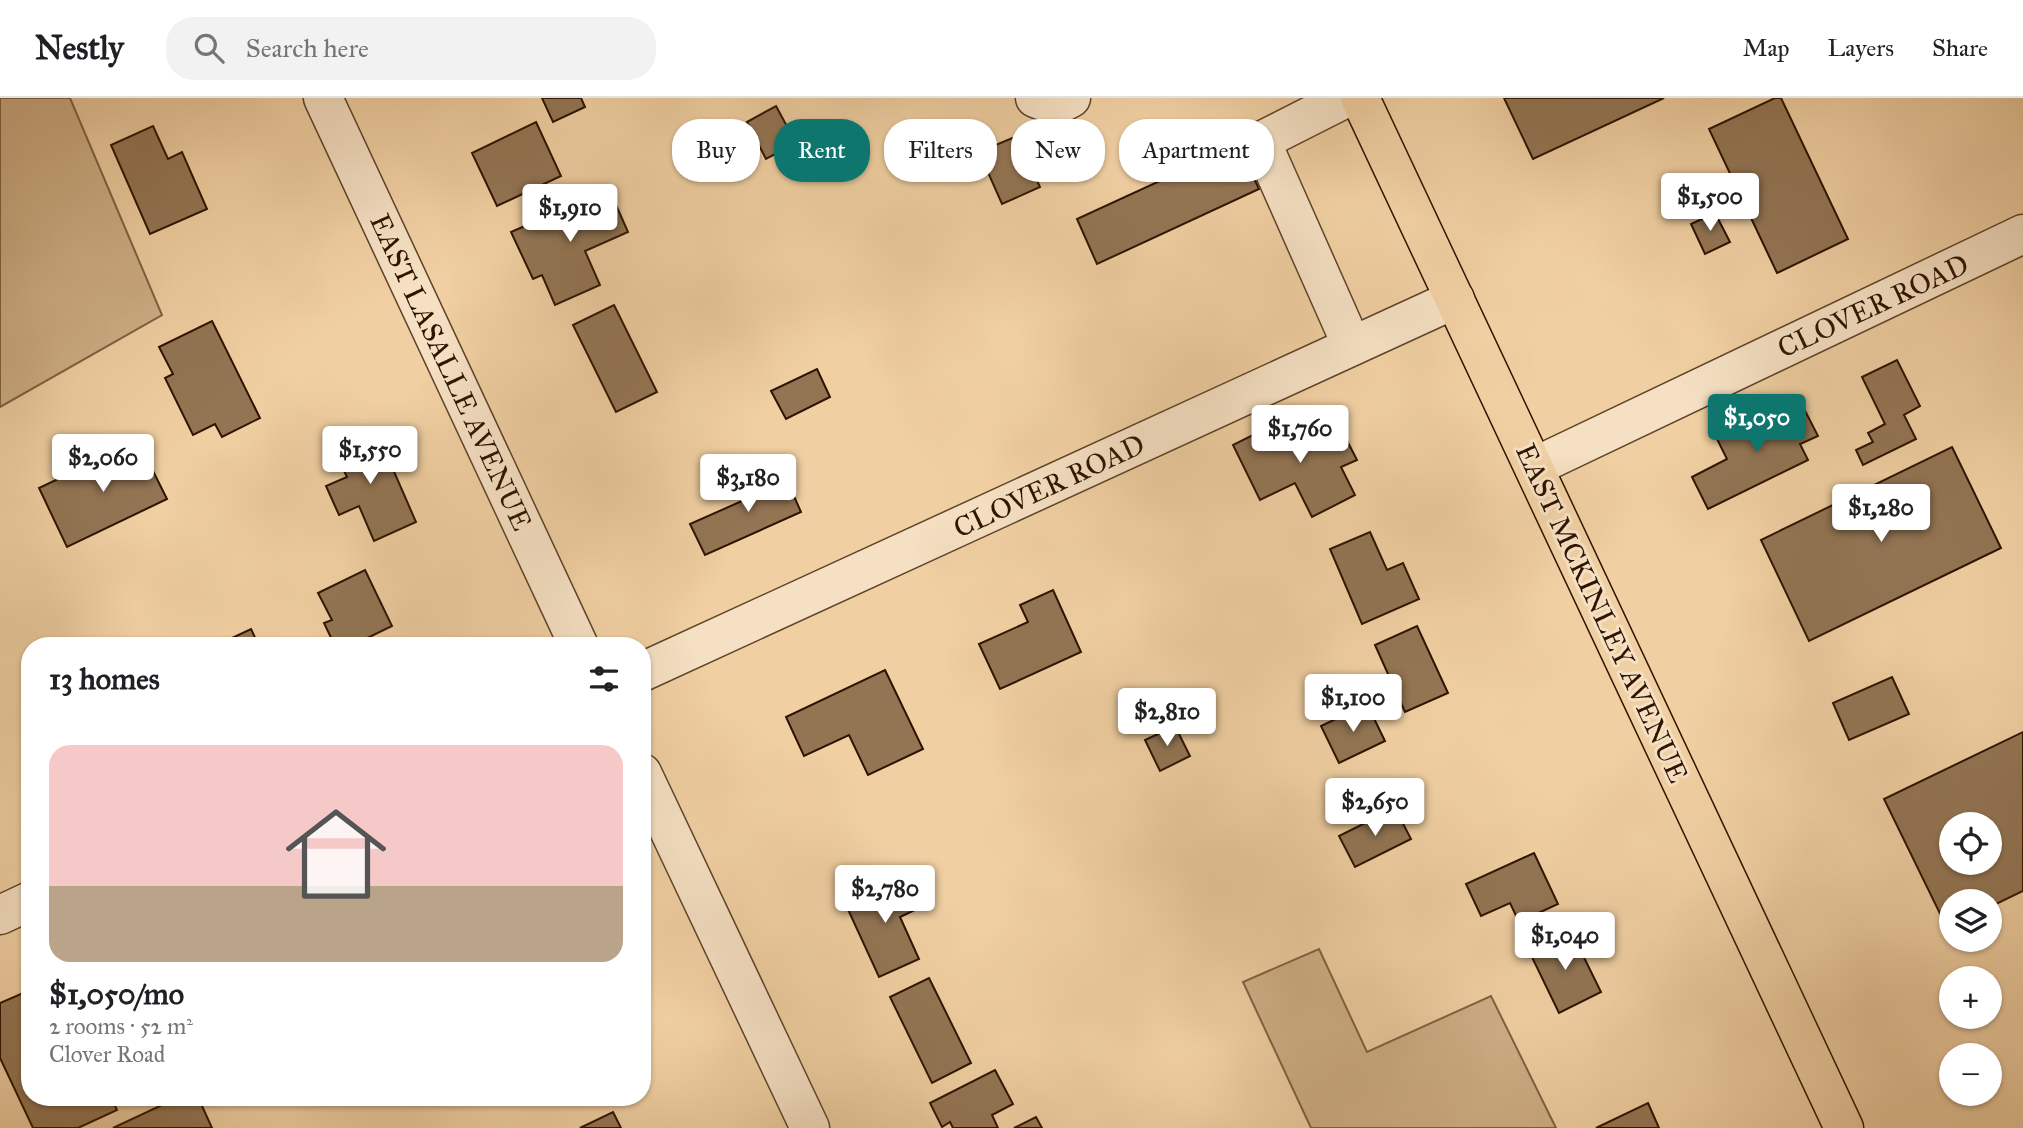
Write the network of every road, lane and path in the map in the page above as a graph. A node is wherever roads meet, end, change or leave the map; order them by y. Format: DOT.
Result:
graph roads {
  1 [pos="323,98"];
  2 [pos="1035,98"];
  3 [pos="1071,98"];
  4 [pos="1346,98"];
  5 [pos="1360,98"];
  6 [pos="2023,234"];
  7 [pos="1455,299"];
  8 [pos="1352,346"];
  9 [pos="1534,467"];
  10 [pos="573,637"];
  11 [pos="651,668"];
  12 [pos="651,792"];
  13 [pos="21,905"];
  14 [pos="0,915"];
  15 [pos="810,1128"];
  16 [pos="1844,1128"];
  1 -- 10 [label="street, EAST LASALLE AVENUE"];
  2 -- 3 [label="street"];
  4 -- 8 [label="street"];
  5 -- 7 [label="main road, EAST MCKINLEY AVENUE"];
  6 -- 9 [label="street, CLOVER ROAD"];
  7 -- 8 [label="street, CLOVER ROAD"];
  7 -- 9 [label="main road, EAST MCKINLEY AVENUE"];
  8 -- 11 [label="street, CLOVER ROAD"];
  9 -- 16 [label="main road, EAST MCKINLEY AVENUE"];
  12 -- 15 [label="street"];
  13 -- 14 [label="street"];
}
